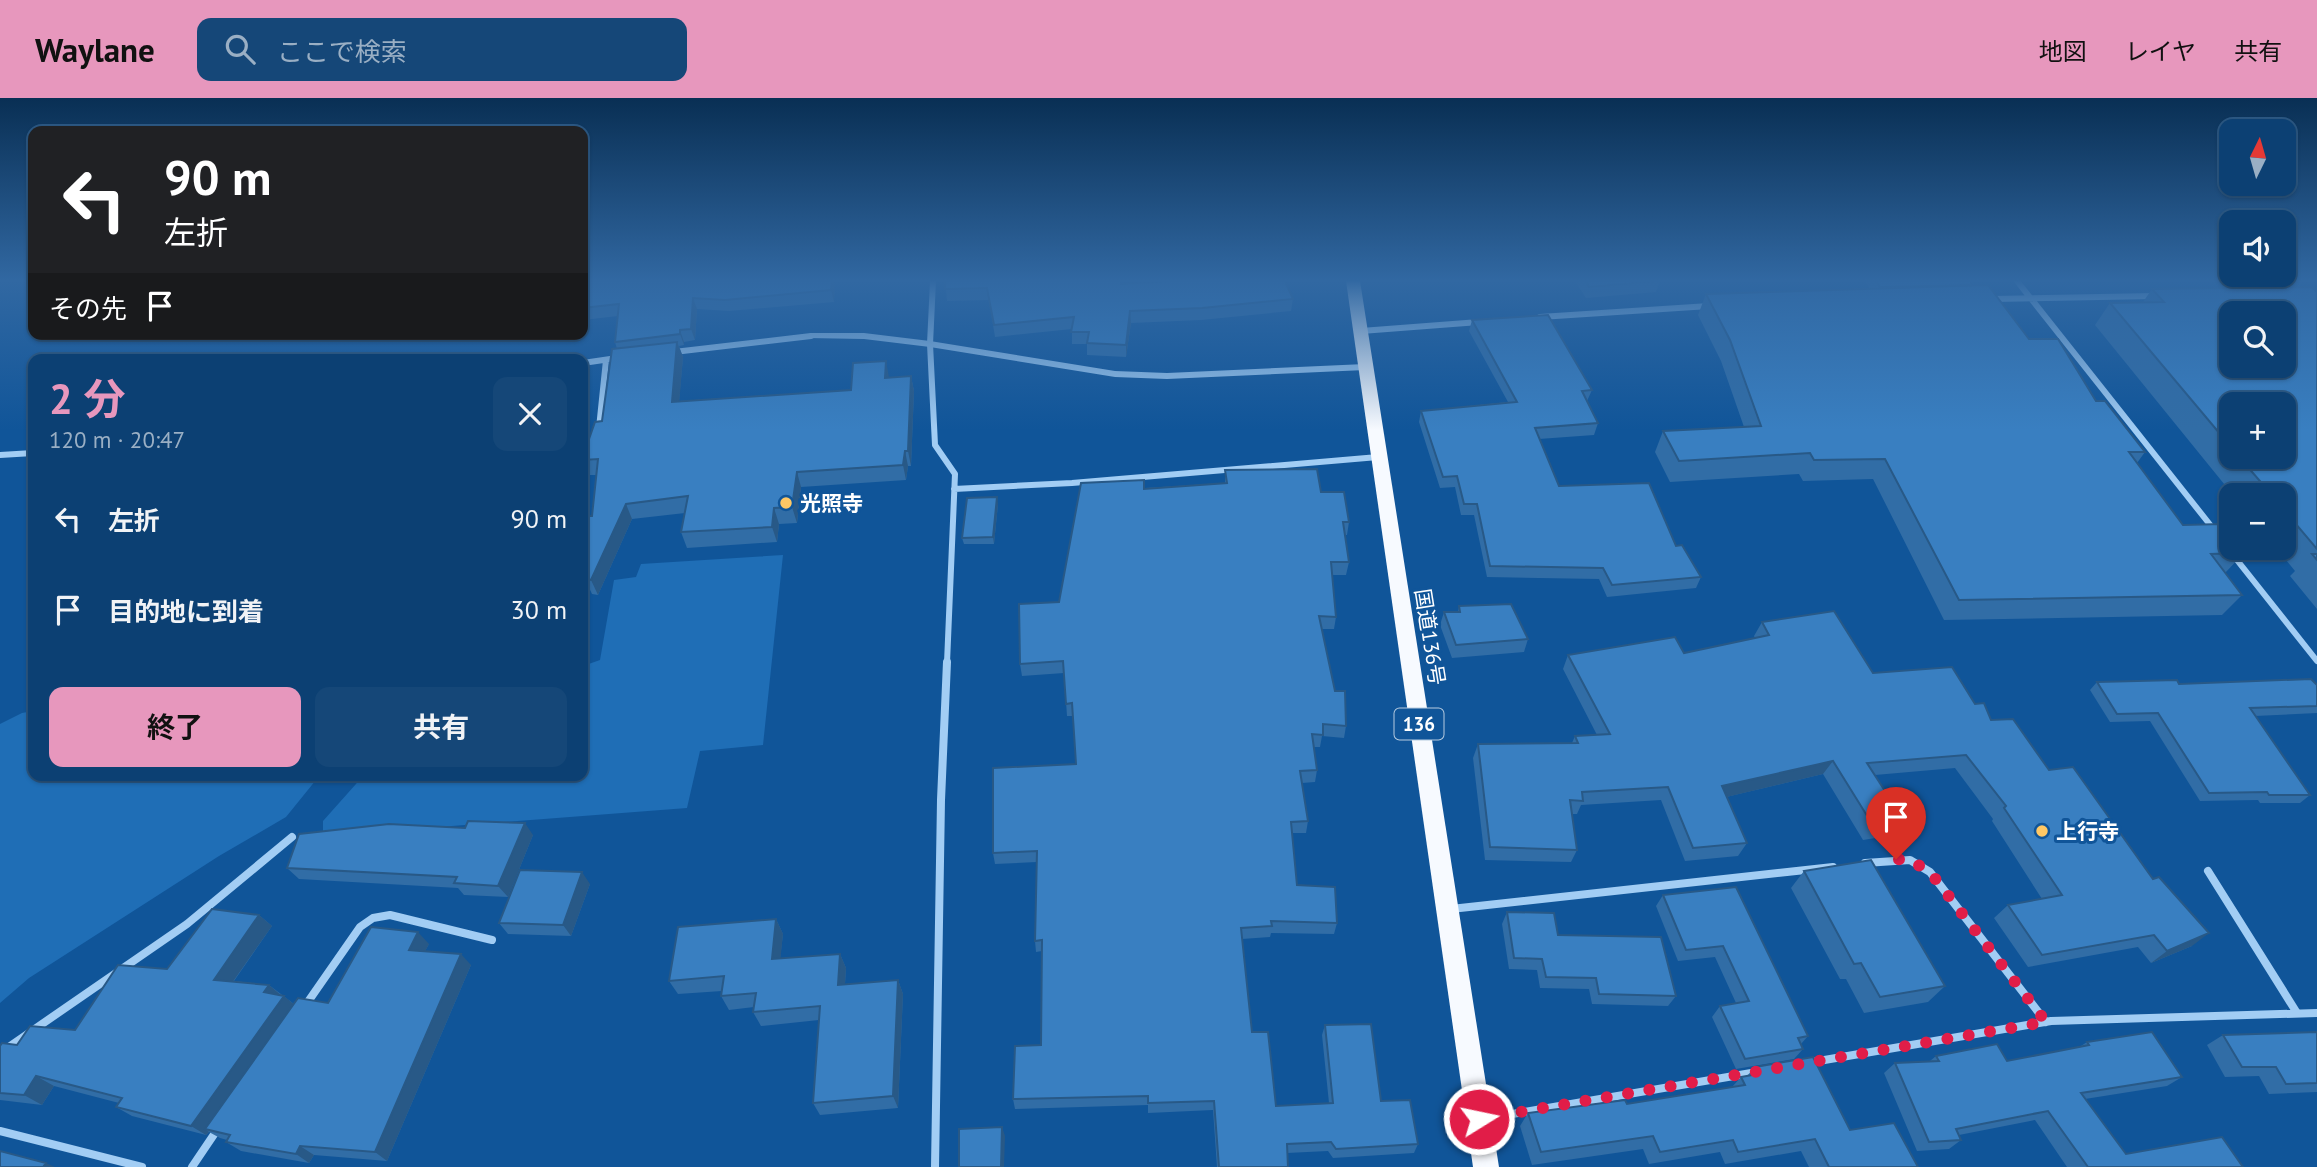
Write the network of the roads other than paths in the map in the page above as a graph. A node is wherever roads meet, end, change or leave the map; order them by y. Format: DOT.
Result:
graph roads {
  1 [pos="931,331"];
  2 [pos="1361,331"];
  3 [pos="2056,331"];
  4 [pos="811,336"];
  5 [pos="930,344"];
  6 [pos="661,353"];
  7 [pos="620,358"];
  8 [pos="606,360"];
  9 [pos="588,362"];
  10 [pos="1365,367"];
  11 [pos="595,440"];
  12 [pos="592,450"];
  13 [pos="28,453"];
  14 [pos="0,455"];
  15 [pos="1378,457"];
  16 [pos="588,460"];
  17 [pos="954,489"];
  18 [pos="2216,533"];
  19 [pos="2237,560"];
  20 [pos="2317,661"];
  21 [pos="292,837"];
  22 [pos="1856,864"];
  23 [pos="1842,866"];
  24 [pos="2208,871"];
  25 [pos="1447,909"];
  26 [pos="492,940"];
  27 [pos="2297,1013"];
  28 [pos="2317,1013"];
  29 [pos="296,1019"];
  30 [pos="2046,1022"];
  31 [pos="0,1053"];
  32 [pos="1796,1065"];
  33 [pos="1768,1070"];
  34 [pos="1479,1119"];
  35 [pos="224,1121"];
  36 [pos="0,1131"];
  37 [pos="142,1167"];
  38 [pos="192,1167"];
  39 [pos="935,1167"];
  40 [pos="1486,1167"];
  1 -- 5 [label="street"];
  2 -- 10 [label="highway, 国道136号 / 136"];
  3 -- 18 [label="street"];
  4 -- 5 [label="street"];
  4 -- 6 [label="street"];
  5 -- 10 [label="street"];
  5 -- 17 [label="street"];
  7 -- 8 [label="street"];
  8 -- 9 [label="street"];
  8 -- 11 [label="street"];
  10 -- 15 [label="highway, 国道136号 / 136"];
  12 -- 16 [label="street"];
  13 -- 14 [label="street"];
  15 -- 17 [label="street"];
  15 -- 25 [label="highway, 国道136号 / 136"];
  17 -- 39 [label="street"];
  19 -- 20 [label="street"];
  21 -- 31 [label="street"];
  22 -- 30 [label="street"];
  23 -- 25 [label="street"];
  24 -- 27 [label="street"];
  25 -- 34 [label="highway, 国道136号 / 136"];
  26 -- 29 [label="street"];
  27 -- 28 [label="street"];
  27 -- 30 [label="street"];
  30 -- 32 [label="street"];
  33 -- 34 [label="street"];
  34 -- 40 [label="highway, 国道136号 / 136"];
  35 -- 38 [label="street"];
  36 -- 37 [label="street"];
}
